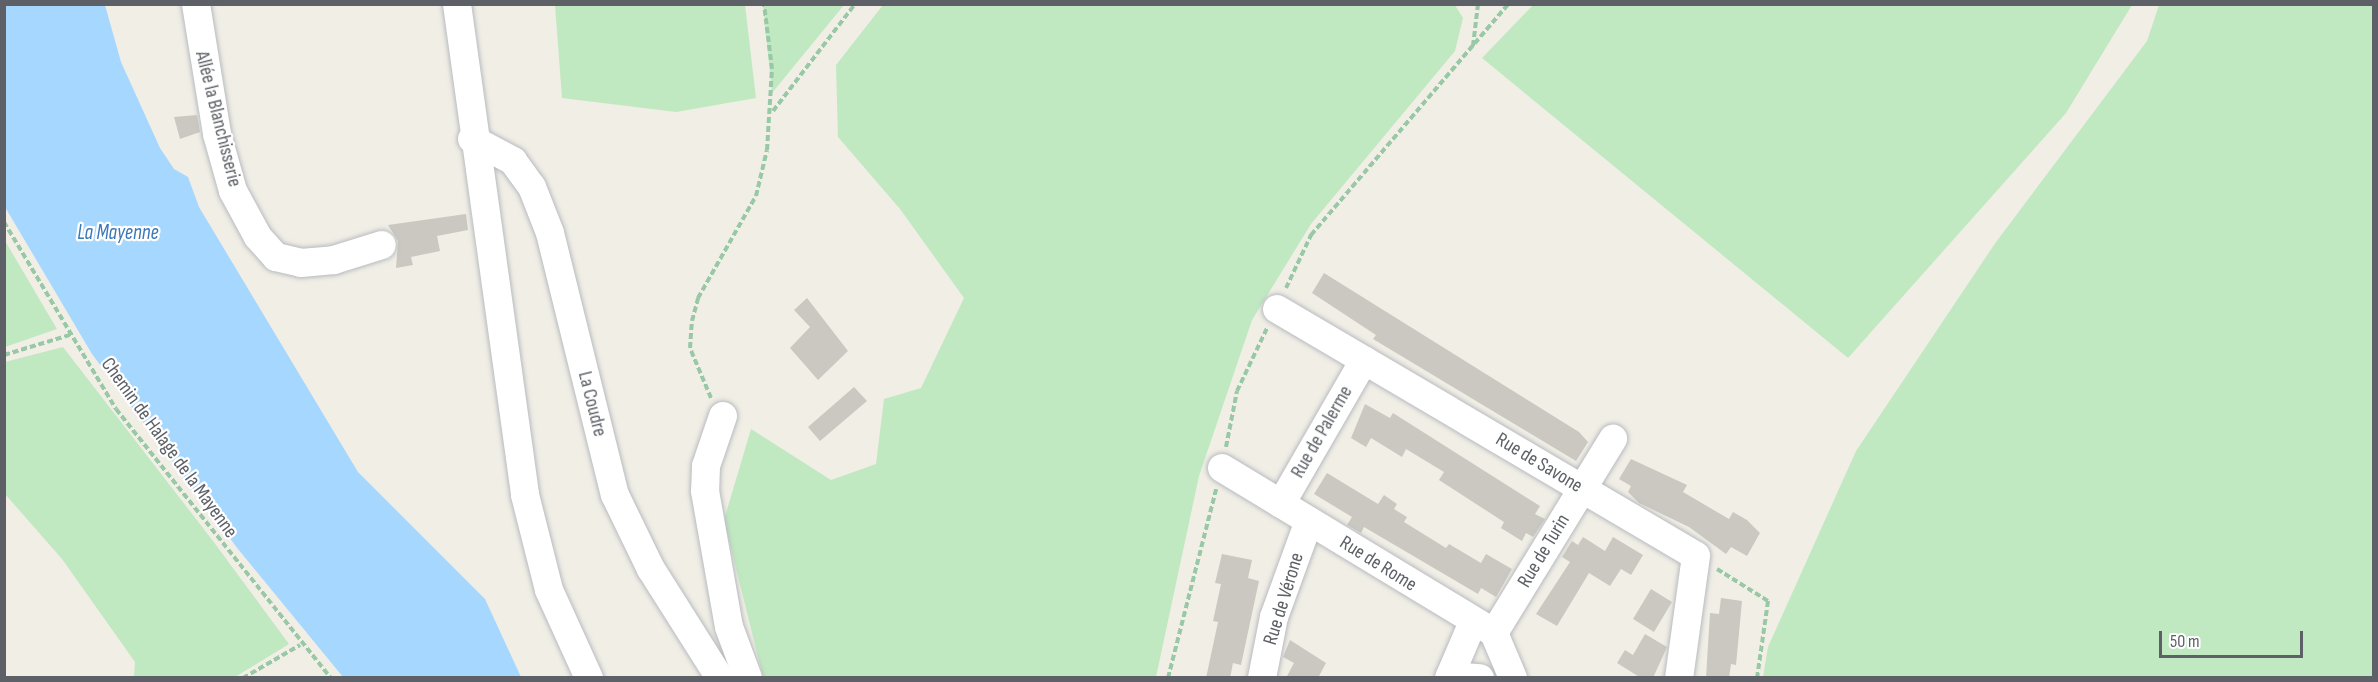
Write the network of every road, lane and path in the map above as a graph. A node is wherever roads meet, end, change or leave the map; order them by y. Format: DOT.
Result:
graph roads {
  1 [pos="196,4"];
  2 [pos="458,4"];
  3 [pos="764,4"];
  4 [pos="855,4"];
  5 [pos="1478,4"];
  6 [pos="1473,46"];
  7 [pos="772,112"];
  8 [pos="472,139"];
  9 [pos="4,222"];
  10 [pos="382,245"];
  11 [pos="1276,309"];
  12 [pos="70,335"];
  13 [pos="4,355"];
  14 [pos="1364,360"];
  15 [pos="723,416"];
  16 [pos="1613,439"];
  17 [pos="1222,468"];
  18 [pos="1582,489"];
  19 [pos="1281,504"];
  20 [pos="1309,521"];
  21 [pos="1696,556"];
  22 [pos="1483,628"];
  23 [pos="300,645"];
  24 [pos="1450,677"];
  25 [pos="243,678"];
  26 [pos="331,678"];
  27 [pos="589,678"];
  28 [pos="720,678"];
  29 [pos="748,678"];
  30 [pos="1262,678"];
  31 [pos="1480,678"];
  32 [pos="1513,678"];
  33 [pos="1679,678"];
  34 [pos="1757,678"];
  1 -- 10 [label="street, Allée la Blanchisserie"];
  2 -- 8 [label="street"];
  3 -- 7 [label="path"];
  4 -- 7 [label="path"];
  5 -- 6 [label="path"];
  7 -- 15 [label="path"];
  8 -- 27 [label="street"];
  8 -- 28 [label="street, La Coudre"];
  9 -- 12 [label="path, Chemin de Halage de la Mayenne"];
  11 -- 14 [label="street, Rue de Savone"];
  12 -- 13 [label="path"];
  12 -- 23 [label="path, Chemin de Halage de la Mayenne"];
  14 -- 18 [label="street, Rue de Savone"];
  14 -- 19 [label="street, Rue de Palerme"];
  15 -- 29 [label="street"];
  16 -- 18 [label="street, Rue de Turin"];
  17 -- 19 [label="street, Rue de Rome"];
  18 -- 21 [label="street, Rue de Savone"];
  18 -- 22 [label="street, Rue de Turin"];
  19 -- 20 [label="street, Rue de Rome"];
  20 -- 22 [label="street, Rue de Rome"];
  20 -- 30 [label="street, Rue de Vérone"];
  21 -- 33 [label="street"];
  21 -- 34 [label="path"];
  22 -- 24 [label="street, Rue de Turin"];
  22 -- 32 [label="street"];
  23 -- 25 [label="path"];
  23 -- 26 [label="path, Chemin de Halage de la Mayenne"];
  24 -- 31 [label="street, Rue de Turin"];
}
